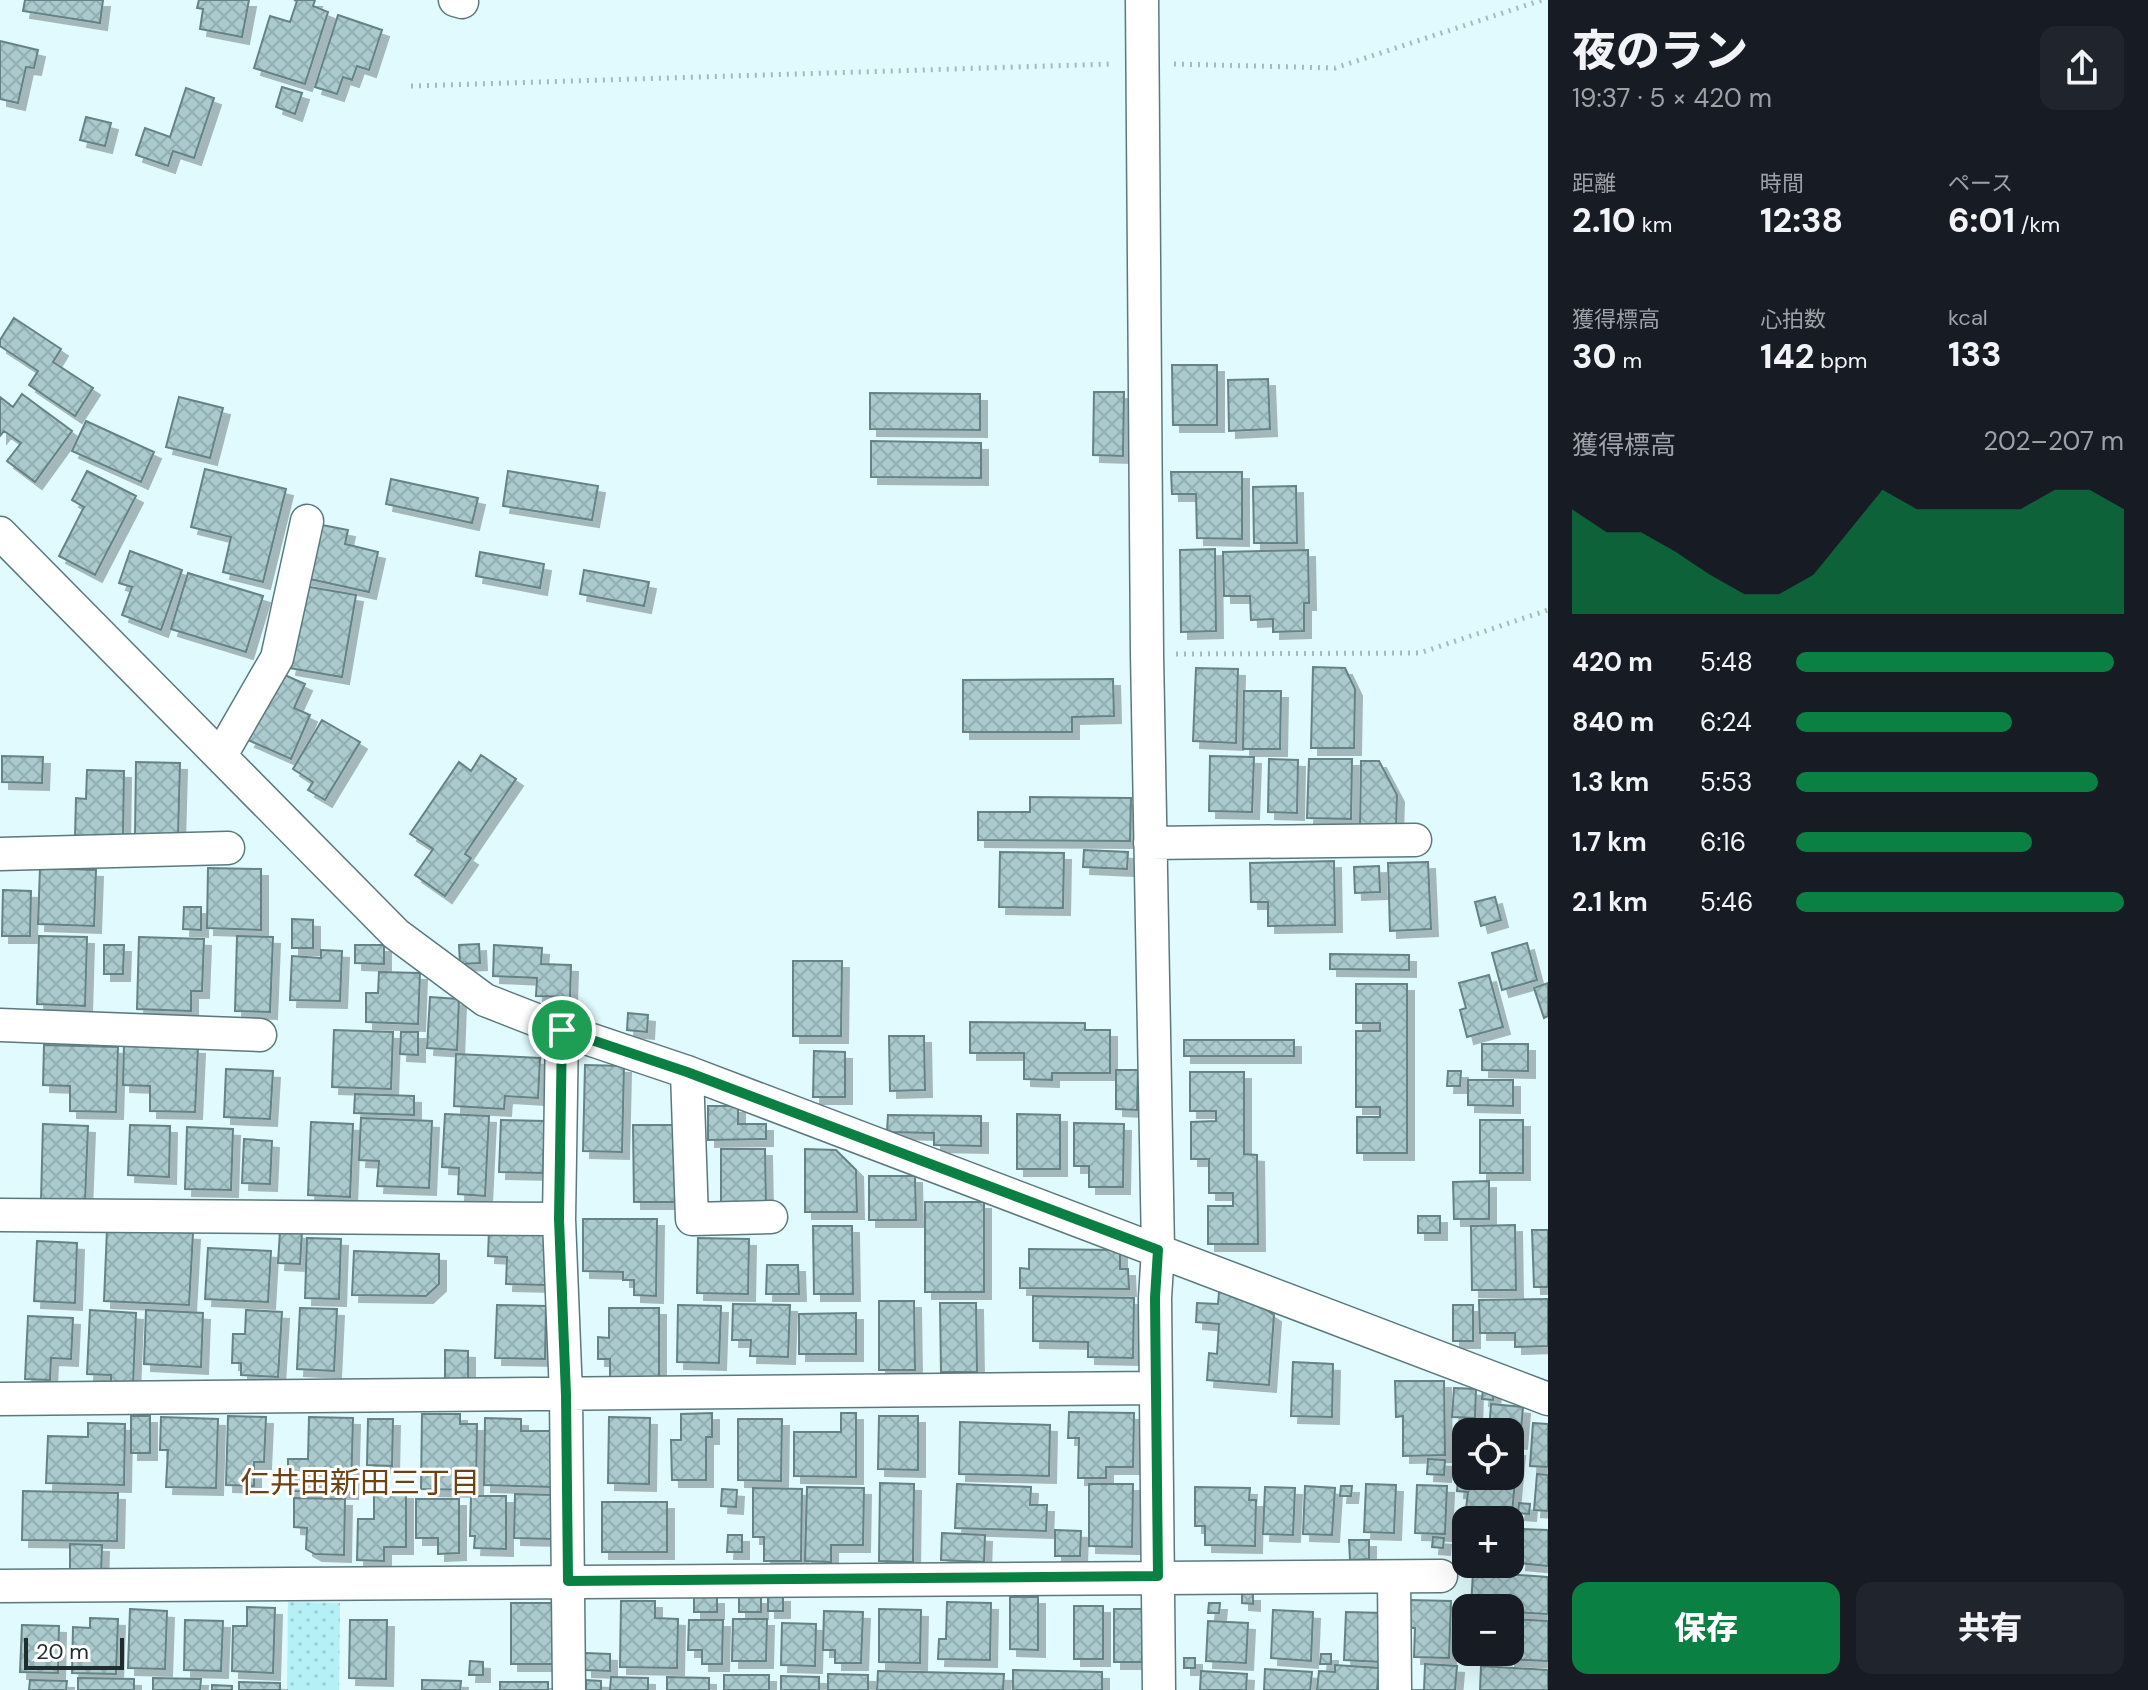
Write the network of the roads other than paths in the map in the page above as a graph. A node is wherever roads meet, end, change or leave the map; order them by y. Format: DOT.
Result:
graph roads {
  1 [pos="1142,0"];
  2 [pos="307,521"];
  3 [pos="0,533"];
  4 [pos="221,755"];
  5 [pos="1415,840"];
  6 [pos="1150,843"];
  7 [pos="228,848"];
  8 [pos="0,854"];
  9 [pos="0,1025"];
  10 [pos="562,1030"];
  11 [pos="260,1035"];
  12 [pos="687,1072"];
  13 [pos="0,1215"];
  14 [pos="771,1217"];
  15 [pos="559,1219"];
  16 [pos="1158,1250"];
  17 [pos="1156,1388"];
  18 [pos="566,1395"];
  19 [pos="0,1399"];
  20 [pos="1548,1399"];
  21 [pos="1158,1576"];
  22 [pos="1441,1576"];
  23 [pos="1394,1577"];
  24 [pos="568,1581"];
  25 [pos="0,1586"];
  26 [pos="569,1690"];
  27 [pos="1159,1690"];
  28 [pos="1395,1690"];
  1 -- 6 [label="street"];
  2 -- 4 [label="street"];
  3 -- 4 [label="street"];
  4 -- 10 [label="street"];
  5 -- 6 [label="street"];
  6 -- 16 [label="street"];
  7 -- 8 [label="street"];
  9 -- 11 [label="street"];
  10 -- 12 [label="street"];
  10 -- 15 [label="street"];
  12 -- 14 [label="street"];
  12 -- 16 [label="street"];
  13 -- 15 [label="street"];
  15 -- 18 [label="street"];
  16 -- 17 [label="street"];
  16 -- 20 [label="street"];
  17 -- 18 [label="street"];
  17 -- 21 [label="street"];
  18 -- 19 [label="street"];
  18 -- 24 [label="street"];
  21 -- 23 [label="street"];
  21 -- 24 [label="street"];
  21 -- 27 [label="street"];
  22 -- 23 [label="street"];
  23 -- 28 [label="street"];
  24 -- 25 [label="street"];
  24 -- 26 [label="street"];
}
